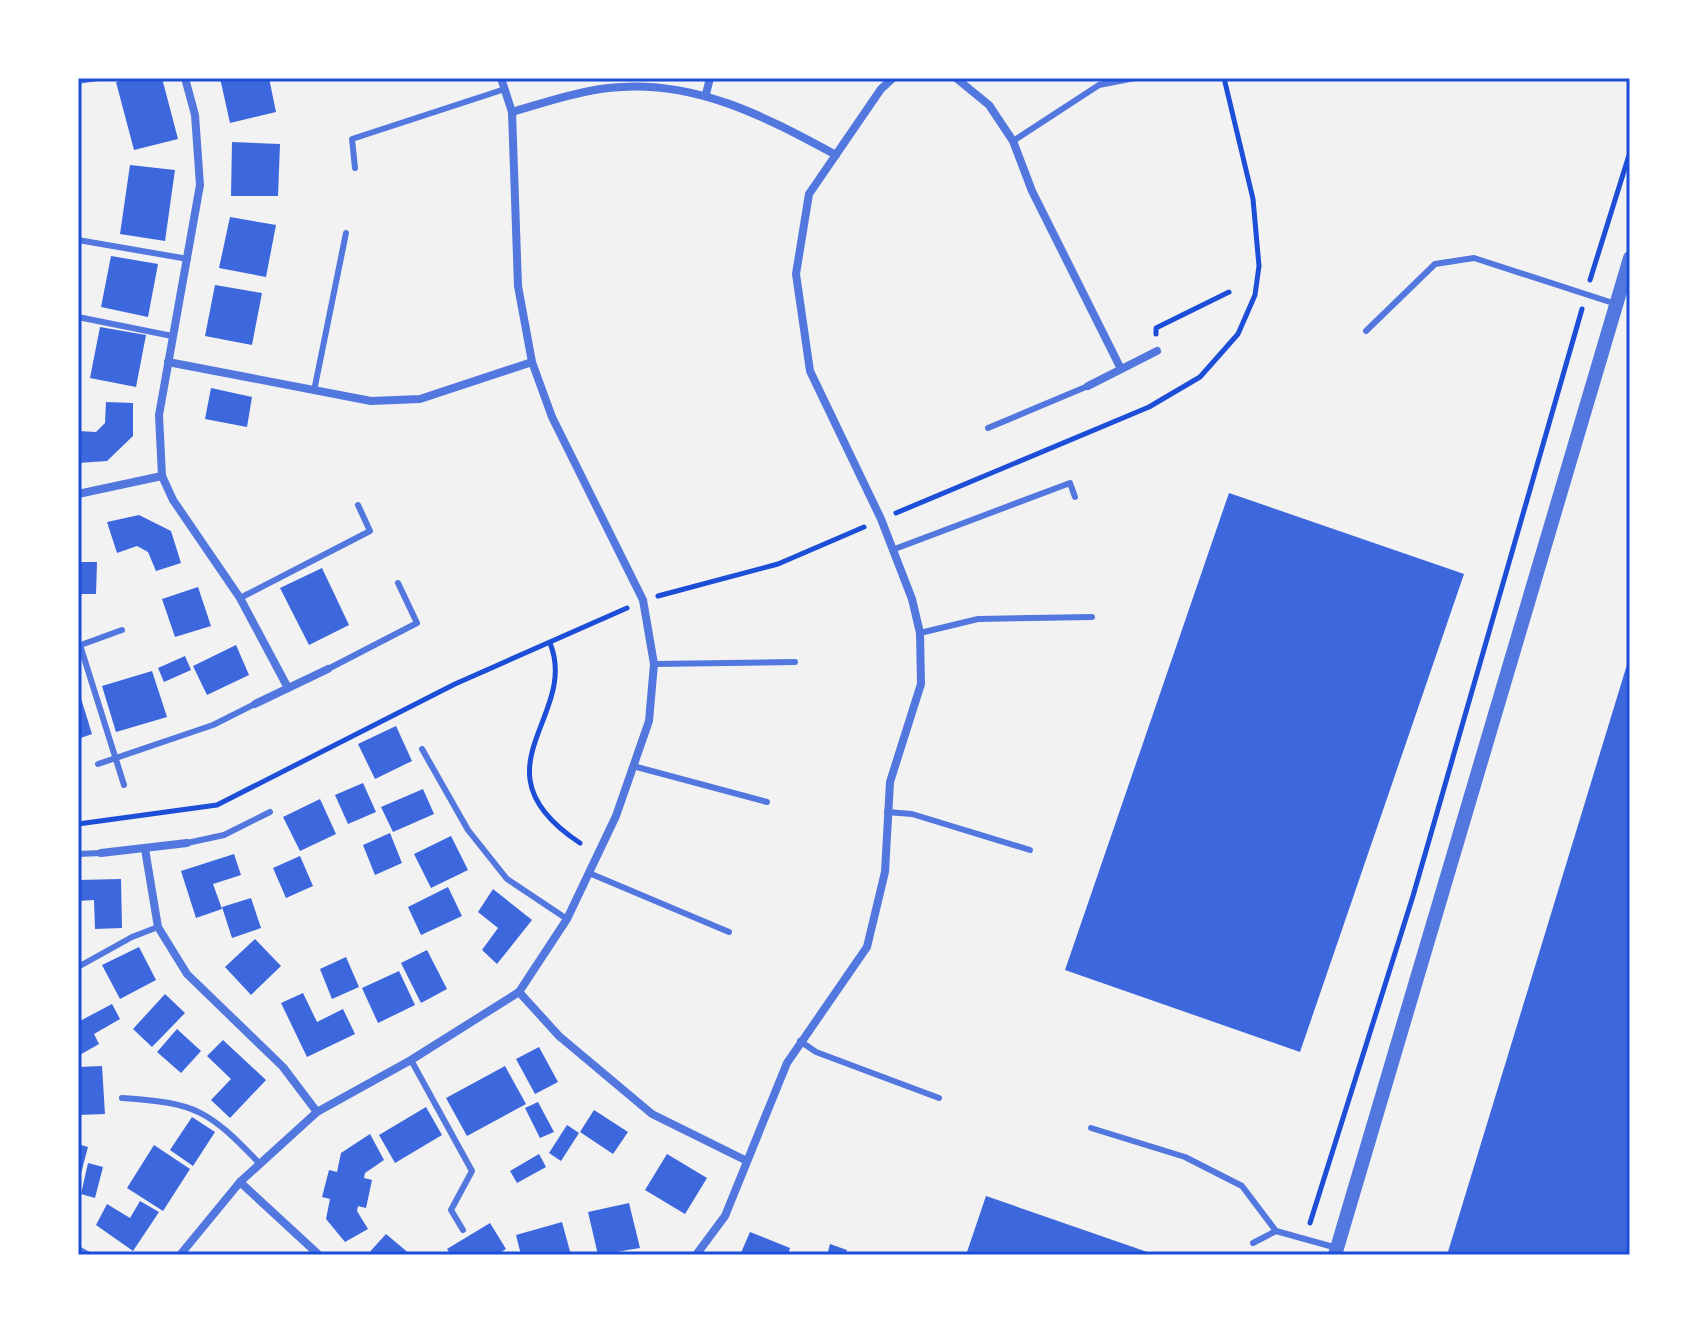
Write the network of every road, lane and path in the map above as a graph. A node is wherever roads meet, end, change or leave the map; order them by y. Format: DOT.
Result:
graph roads {
  1 [pos="97,78"];
  2 [pos="185,78"];
  3 [pos="501,78"];
  4 [pos="710,78"];
  5 [pos="893,78"];
  6 [pos="956,78"];
  7 [pos="1135,78"];
  8 [pos="1224,78"];
  9 [pos="78,81"];
  10 [pos="505,89"];
  11 [pos="706,94"];
  12 [pos="512,112"];
  13 [pos="1013,141"];
  14 [pos="1630,152"];
  15 [pos="836,155"];
  16 [pos="355,168"];
  17 [pos="346,233"];
  18 [pos="78,240"];
  19 [pos="1630,258"];
  20 [pos="188,259"];
  21 [pos="1229,292"];
  22 [pos="1586,295"];
  23 [pos="1616,304"];
  24 [pos="78,317"];
  25 [pos="1366,331"];
  26 [pos="172,336"];
  27 [pos="1157,351"];
  28 [pos="168,362"];
  29 [pos="532,362"];
  30 [pos="1121,369"];
  31 [pos="1088,386"];
  32 [pos="314,391"];
  33 [pos="988,428"];
  34 [pos="162,476"];
  35 [pos="78,494"];
  36 [pos="1075,497"];
  37 [pos="358,505"];
  38 [pos="881,519"];
  39 [pos="892,550"];
  40 [pos="398,583"];
  41 [pos="240,598"];
  42 [pos="643,600"];
  43 [pos="1092,617"];
  44 [pos="122,630"];
  45 [pos="920,633"];
  46 [pos="550,643"];
  47 [pos="79,645"];
  48 [pos="795,662"];
  49 [pos="654,664"];
  50 [pos="328,669"];
  51 [pos="288,688"];
  52 [pos="255,704"];
  53 [pos="422,749"];
  54 [pos="116,758"];
  55 [pos="98,764"];
  56 [pos="633,766"];
  57 [pos="124,785"];
  58 [pos="767,802"];
  59 [pos="270,812"];
  60 [pos="887,812"];
  61 [pos="78,824"];
  62 [pos="187,843"];
  63 [pos="580,843"];
  64 [pos="145,849"];
  65 [pos="1030,850"];
  66 [pos="101,853"];
  67 [pos="78,854"];
  68 [pos="589,873"];
  69 [pos="567,919"];
  70 [pos="158,927"];
  71 [pos="729,932"];
  72 [pos="78,967"];
  73 [pos="519,992"];
  74 [pos="800,1041"];
  75 [pos="411,1060"];
  76 [pos="122,1098"];
  77 [pos="939,1098"];
  78 [pos="317,1112"];
  79 [pos="1091,1128"];
  80 [pos="745,1160"];
  81 [pos="260,1164"];
  82 [pos="240,1182"];
  83 [pos="463,1230"];
  84 [pos="1276,1231"];
  85 [pos="1306,1238"];
  86 [pos="1253,1243"];
  87 [pos="78,1250"];
  88 [pos="1336,1252"];
  89 [pos="87,1255"];
  90 [pos="180,1255"];
  91 [pos="319,1255"];
  92 [pos="698,1255"];
  1 -- 9 [label="lane"];
  2 -- 20 [label="street"];
  3 -- 10 [label="street"];
  4 -- 11 [label="street"];
  5 -- 15 [label="street"];
  6 -- 13 [label="street"];
  7 -- 13 [label="lane"];
  8 -- 38 [label="path"];
  10 -- 12 [label="street"];
  10 -- 16 [label="lane"];
  11 -- 12 [label="street"];
  11 -- 15 [label="street"];
  12 -- 29 [label="street"];
  13 -- 30 [label="street"];
  14 -- 22 [label="path"];
  15 -- 38 [label="street"];
  17 -- 32 [label="lane"];
  18 -- 20 [label="lane"];
  19 -- 23 [label="street"];
  20 -- 26 [label="street"];
  21 -- 27 [label="path"];
  22 -- 23 [label="lane"];
  22 -- 25 [label="lane"];
  22 -- 85 [label="path"];
  23 -- 88 [label="street"];
  24 -- 26 [label="lane"];
  26 -- 28 [label="street"];
  27 -- 30 [label="street"];
  28 -- 32 [label="street"];
  28 -- 34 [label="street"];
  29 -- 32 [label="street"];
  29 -- 42 [label="street"];
  30 -- 31 [label="street"];
  31 -- 33 [label="lane"];
  34 -- 35 [label="street"];
  34 -- 41 [label="street"];
  36 -- 39 [label="lane"];
  37 -- 41 [label="lane"];
  38 -- 39 [label="street"];
  38 -- 42 [label="path"];
  39 -- 45 [label="street"];
  40 -- 50 [label="lane"];
  41 -- 51 [label="street"];
  42 -- 46 [label="path"];
  42 -- 49 [label="street"];
  43 -- 45 [label="lane"];
  44 -- 47 [label="lane"];
  45 -- 60 [label="street"];
  46 -- 61 [label="path"];
  46 -- 63 [label="path"];
  47 -- 54 [label="lane"];
  48 -- 49 [label="lane"];
  49 -- 56 [label="street"];
  50 -- 51 [label="street"];
  51 -- 52 [label="street"];
  52 -- 54 [label="lane"];
  53 -- 69 [label="lane"];
  54 -- 55 [label="lane"];
  54 -- 57 [label="lane"];
  56 -- 58 [label="lane"];
  56 -- 68 [label="street"];
  59 -- 62 [label="lane"];
  60 -- 65 [label="lane"];
  60 -- 74 [label="street"];
  62 -- 64 [label="street"];
  64 -- 66 [label="street"];
  64 -- 70 [label="street"];
  66 -- 67 [label="lane"];
  68 -- 69 [label="street"];
  68 -- 71 [label="lane"];
  69 -- 73 [label="street"];
  70 -- 72 [label="lane"];
  70 -- 78 [label="street"];
  73 -- 75 [label="street"];
  73 -- 80 [label="street"];
  74 -- 77 [label="lane"];
  74 -- 80 [label="street"];
  75 -- 78 [label="street"];
  75 -- 83 [label="lane"];
  76 -- 81 [label="lane"];
  78 -- 81 [label="street"];
  79 -- 84 [label="lane"];
  80 -- 92 [label="street"];
  81 -- 82 [label="street"];
  82 -- 90 [label="street"];
  82 -- 91 [label="street"];
  84 -- 85 [label="lane"];
  84 -- 86 [label="lane"];
  85 -- 88 [label="lane"];
  87 -- 89 [label="street"];
}
